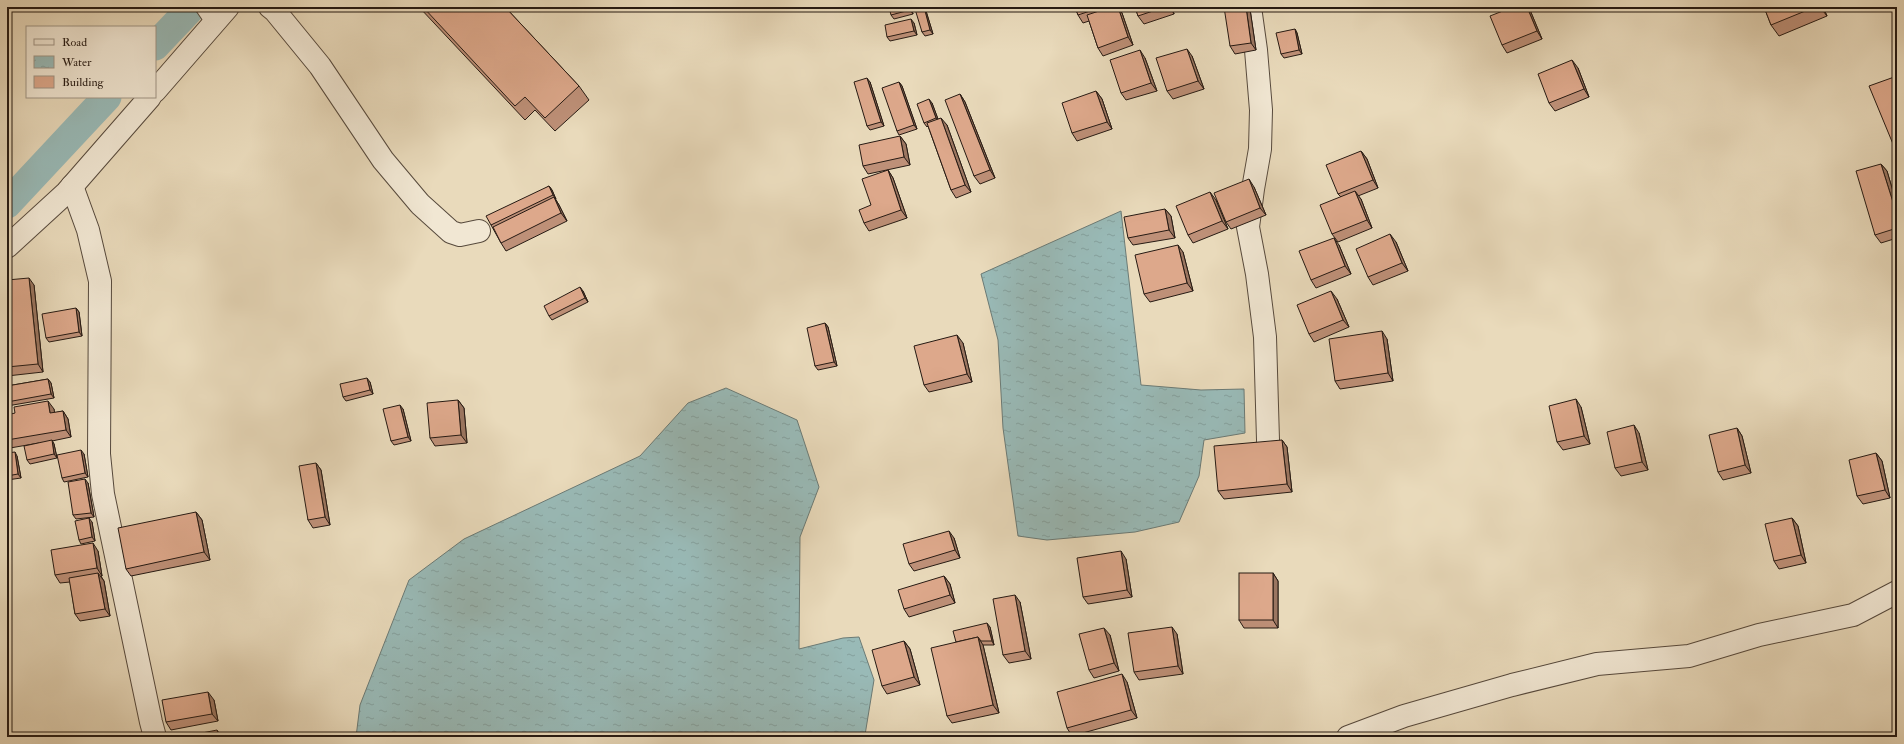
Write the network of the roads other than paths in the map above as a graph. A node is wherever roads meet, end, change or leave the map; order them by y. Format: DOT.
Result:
graph roads {
  1 [pos="270,7"];
  2 [pos="1250,7"];
  3 [pos="215,12"];
  4 [pos="156,90"];
  5 [pos="149,98"];
  6 [pos="72,186"];
  7 [pos="479,230"];
  8 [pos="7,247"];
  9 [pos="1266,490"];
  10 [pos="1897,592"];
  11 [pos="155,737"];
  12 [pos="1348,737"];
  1 -- 7 [label="street"];
  2 -- 9 [label="street"];
  3 -- 4 [label="street"];
  5 -- 6 [label="street"];
  6 -- 8 [label="street"];
  6 -- 11 [label="street"];
  10 -- 12 [label="street"];
}
